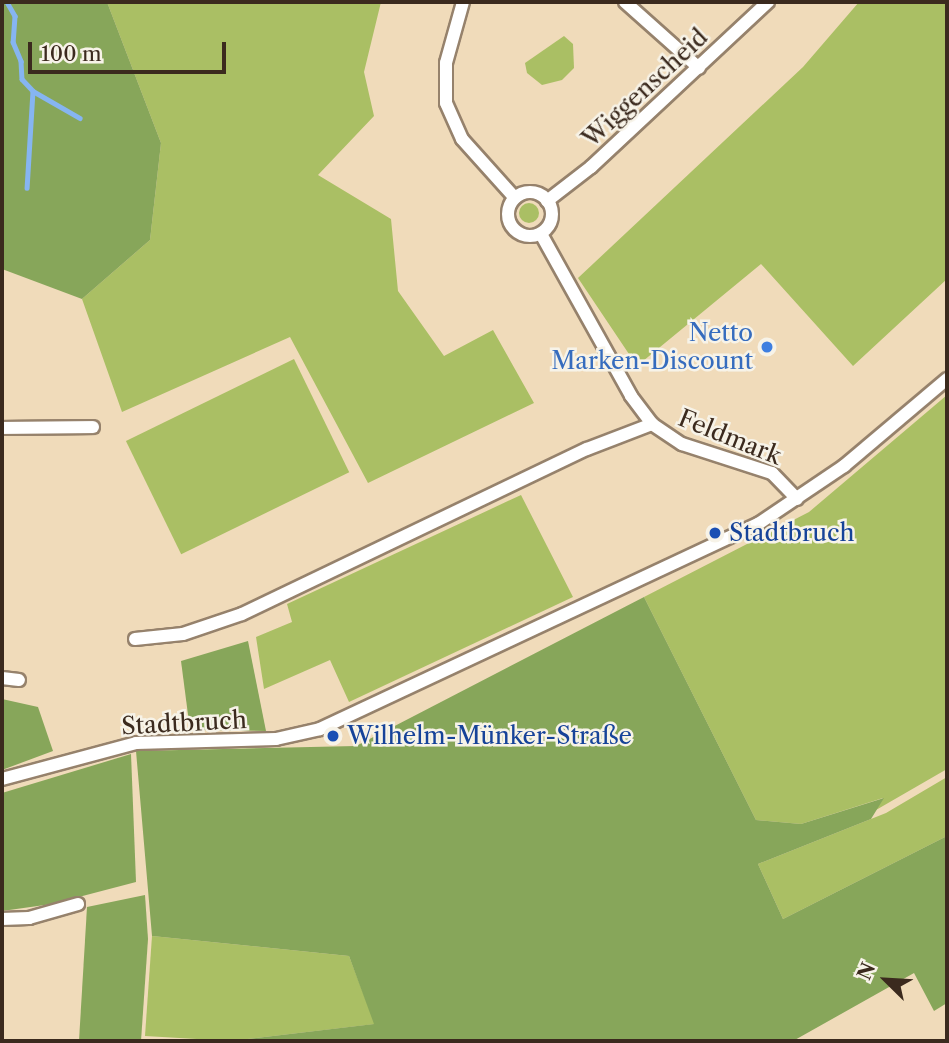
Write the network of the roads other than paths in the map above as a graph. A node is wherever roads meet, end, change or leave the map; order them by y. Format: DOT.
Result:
graph roads {
  1 [pos="463,2"];
  2 [pos="625,2"];
  3 [pos="768,2"];
  4 [pos="699,68"];
  5 [pos="515,198"];
  6 [pos="547,201"];
  7 [pos="541,233"];
  8 [pos="947,379"];
  9 [pos="652,425"];
  10 [pos="93,427"];
  11 [pos="2,428"];
  12 [pos="797,499"];
  13 [pos="135,639"];
  14 [pos="2,678"];
  15 [pos="19,680"];
  16 [pos="2,779"];
  17 [pos="78,904"];
  18 [pos="2,919"];
  1 -- 5 [label="street"];
  2 -- 4 [label="street"];
  3 -- 4 [label="street, Wiggenscheid"];
  4 -- 6 [label="street, Wiggenscheid"];
  5 -- 6 [label="street"];
  5 -- 7 [label="street"];
  6 -- 7 [label="street"];
  7 -- 9 [label="street, Feldmark"];
  8 -- 12 [label="street, Stadtbruch"];
  9 -- 12 [label="street, Feldmark"];
  9 -- 13 [label="street"];
  10 -- 11 [label="street"];
  12 -- 16 [label="street, Stadtbruch"];
  14 -- 15 [label="street"];
  17 -- 18 [label="street"];
}
